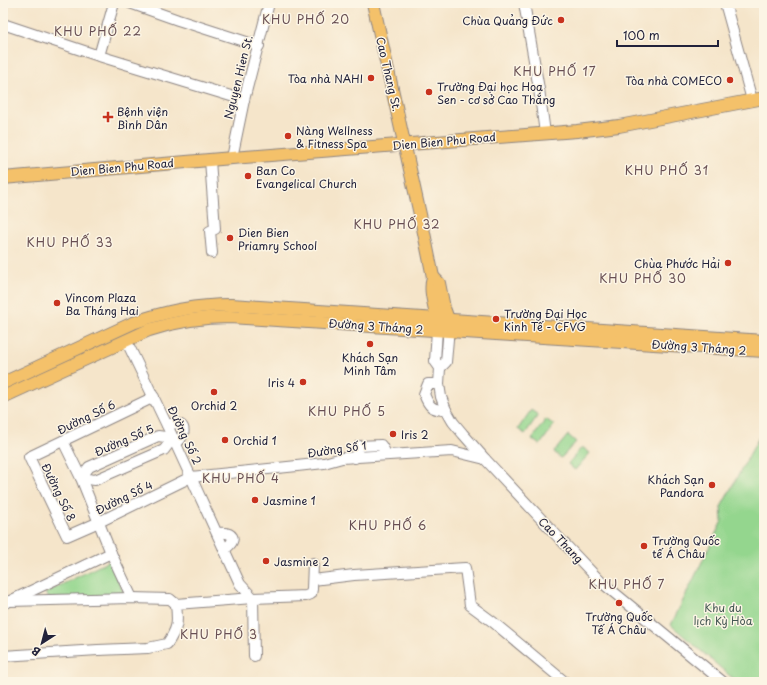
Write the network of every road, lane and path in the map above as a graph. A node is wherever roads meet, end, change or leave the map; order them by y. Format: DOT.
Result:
graph roads {
  1 [pos="114,3"];
  2 [pos="130,3"];
  3 [pos="269,3"];
  4 [pos="373,3"];
  5 [pos="524,3"];
  6 [pos="725,3"];
  7 [pos="3,24"];
  8 [pos="259,46"];
  9 [pos="99,56"];
  10 [pos="758,99"];
  11 [pos="244,100"];
  12 [pos="545,133"];
  13 [pos="404,144"];
  14 [pos="232,158"];
  15 [pos="210,160"];
  16 [pos="3,178"];
  17 [pos="212,253"];
  18 [pos="433,277"];
  19 [pos="433,298"];
  20 [pos="417,317"];
  21 [pos="442,324"];
  22 [pos="126,340"];
  23 [pos="764,340"];
  24 [pos="764,351"];
  25 [pos="3,383"];
  26 [pos="439,384"];
  27 [pos="3,396"];
  28 [pos="154,397"];
  29 [pos="446,410"];
  30 [pos="63,441"];
  31 [pos="175,441"];
  32 [pos="29,457"];
  33 [pos="485,459"];
  34 [pos="191,477"];
  35 [pos="82,478"];
  36 [pos="99,522"];
  37 [pos="67,536"];
  38 [pos="111,553"];
  39 [pos="313,563"];
  40 [pos="313,580"];
  41 [pos="240,584"];
  42 [pos="132,598"];
  43 [pos="253,598"];
  44 [pos="236,599"];
  45 [pos="6,603"];
  46 [pos="176,604"];
  47 [pos="3,656"];
  48 [pos="254,656"];
  49 [pos="565,682"];
  50 [pos="723,682"];
  1 -- 9 [label="street"];
  2 -- 8 [label="street"];
  3 -- 8 [label="street, Nguyen Hien St."];
  4 -- 13 [label="main road, Cao Thang St."];
  5 -- 12 [label="street"];
  6 -- 10 [label="street"];
  7 -- 9 [label="street"];
  8 -- 11 [label="street, Nguyen Hien St."];
  9 -- 11 [label="street"];
  10 -- 12 [label="main road, Dien Bien Phu Road"];
  11 -- 14 [label="street, Nguyen Hien St."];
  12 -- 13 [label="main road, Dien Bien Phu Road"];
  13 -- 14 [label="main road, Dien Bien Phu Road"];
  13 -- 18 [label="main road, Cao Thang"];
  14 -- 15 [label="main road, Dien Bien Phu Road"];
  15 -- 16 [label="main road, Dien Bien Phu Road"];
  15 -- 17 [label="street"];
  18 -- 19 [label="main road, Cao Thang"];
  18 -- 21 [label="main road, Cao Thang"];
  19 -- 20 [label="main road"];
  19 -- 21 [label="main road, Cao Thang"];
  20 -- 21 [label="main road, Đường 3 Tháng 2"];
  20 -- 25 [label="main road, Đường 3 Tháng 2"];
  21 -- 22 [label="main road, Đường 3 Tháng 2"];
  21 -- 23 [label="main road, Đường 3 Tháng 2"];
  21 -- 24 [label="main road, Đường 3 Tháng 2"];
  21 -- 26 [label="street, Cao Thang"];
  22 -- 27 [label="main road, Đường 3 Tháng 2"];
  22 -- 28 [label="street, Đường Số 2"];
  26 -- 29 [label="street, Cao Thang"];
  26 -- 29 [label="street"];
  28 -- 30 [label="street, Đường Số 6"];
  28 -- 31 [label="street, Đường Số 2"];
  29 -- 33 [label="street, Cao Thang"];
  30 -- 32 [label="street, Đường Số 6"];
  30 -- 35 [label="street"];
  31 -- 34 [label="street, Đường Số 2"];
  31 -- 35 [label="street"];
  31 -- 35 [label="street, Đường Số 5"];
  32 -- 37 [label="street, Đường Số 8"];
  33 -- 34 [label="street, Đường Số 1"];
  33 -- 50 [label="street, Cao Thang"];
  34 -- 36 [label="street, Đường Số 4"];
  34 -- 41 [label="street, Đường Số 2"];
  35 -- 36 [label="street"];
  36 -- 37 [label="street, Đường Số 4"];
  36 -- 38 [label="street"];
  38 -- 42 [label="street"];
  38 -- 45 [label="street"];
  39 -- 40 [label="street"];
  40 -- 43 [label="street"];
  40 -- 49 [label="street"];
  41 -- 43 [label="street, Đường Số 2"];
  41 -- 44 [label="street"];
  42 -- 45 [label="street"];
  42 -- 46 [label="street"];
  43 -- 44 [label="street"];
  43 -- 48 [label="street"];
  44 -- 46 [label="street"];
  46 -- 47 [label="street"];
}
